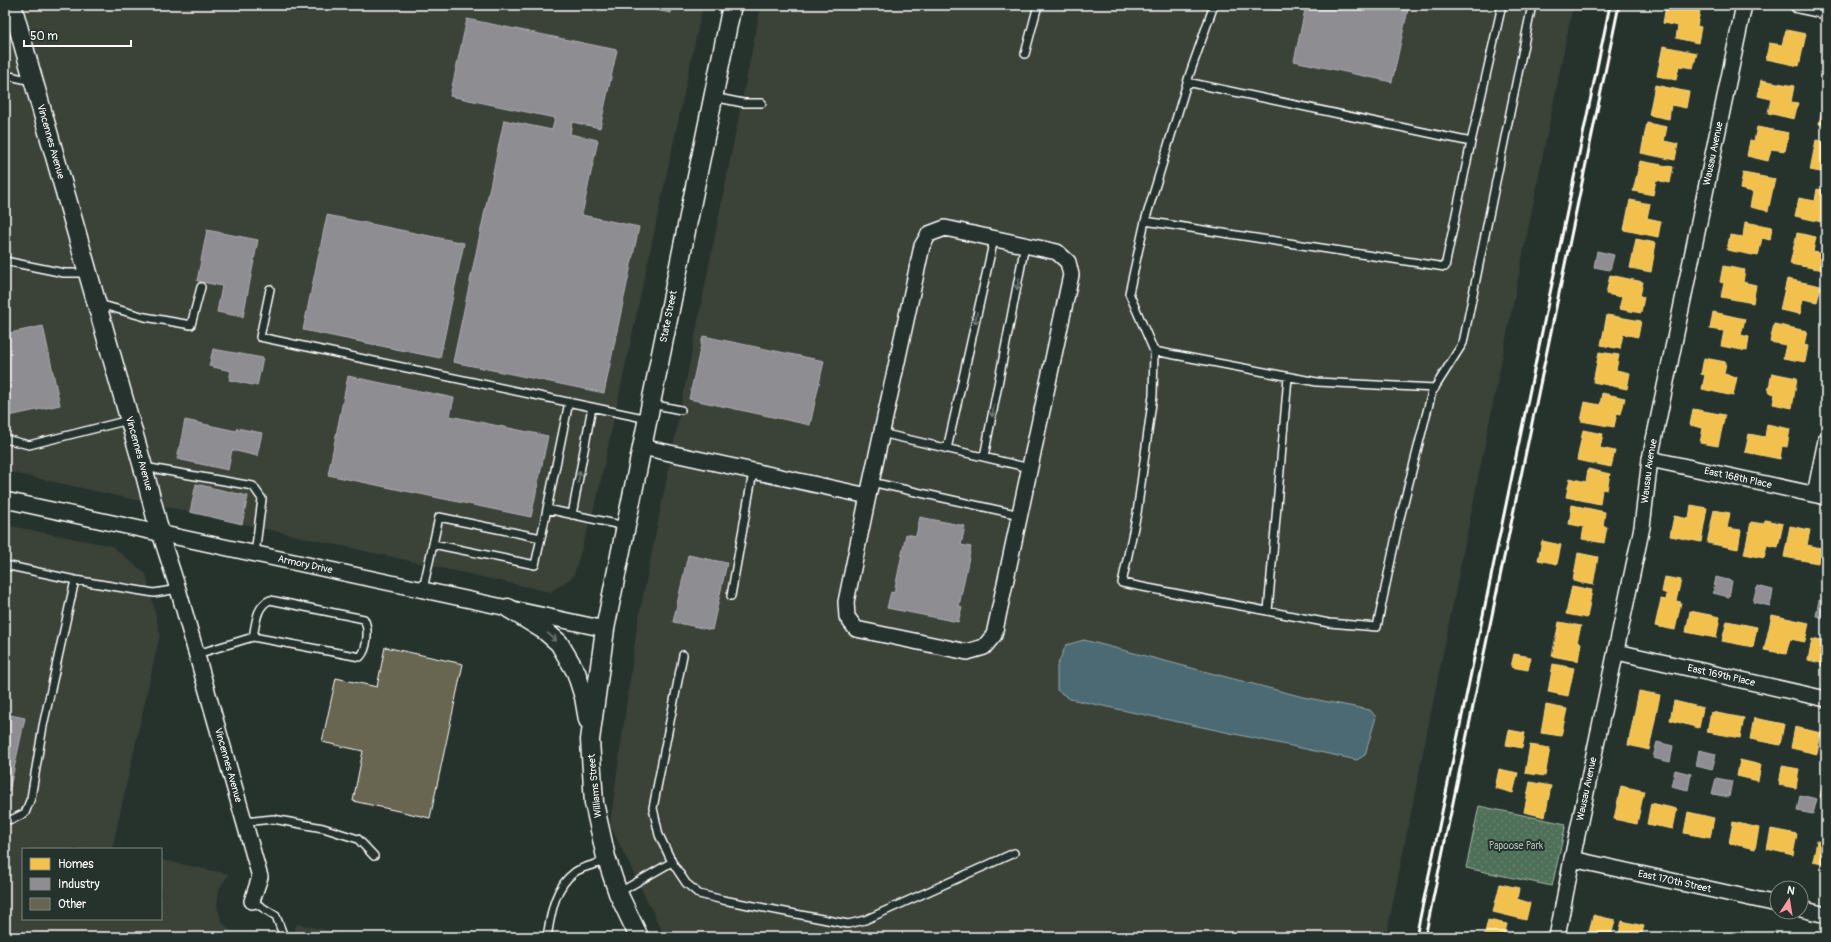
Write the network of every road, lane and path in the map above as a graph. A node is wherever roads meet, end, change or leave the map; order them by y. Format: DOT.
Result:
graph roads {
  1 [pos="12,5"];
  2 [pos="732,5"];
  3 [pos="1038,5"];
  4 [pos="1214,5"];
  5 [pos="1274,5"];
  6 [pos="1280,5"];
  7 [pos="1502,5"];
  8 [pos="1532,5"];
  9 [pos="1744,5"];
  10 [pos="1798,5"];
  11 [pos="1826,11"];
  12 [pos="1025,54"];
  13 [pos="5,75"];
  14 [pos="34,81"];
  15 [pos="1187,82"];
  16 [pos="713,97"];
  17 [pos="762,103"];
  18 [pos="1471,142"];
  19 [pos="1145,221"];
  20 [pos="994,239"];
  21 [pos="1025,245"];
  22 [pos="5,262"];
  23 [pos="88,273"];
  24 [pos="201,286"];
  25 [pos="270,289"];
  26 [pos="97,304"];
  27 [pos="1154,351"];
  28 [pos="1288,377"];
  29 [pos="1435,388"];
  30 [pos="568,402"];
  31 [pos="592,407"];
  32 [pos="682,410"];
  33 [pos="649,412"];
  34 [pos="130,420"];
  35 [pos="881,434"];
  36 [pos="5,439"];
  37 [pos="1826,440"];
  38 [pos="642,447"];
  39 [pos="947,449"];
  40 [pos="984,457"];
  41 [pos="1650,459"];
  42 [pos="143,467"];
  43 [pos="1030,468"];
  44 [pos="753,472"];
  45 [pos="869,489"];
  46 [pos="1820,496"];
  47 [pos="5,500"];
  48 [pos="547,509"];
  49 [pos="572,515"];
  50 [pos="1020,515"];
  51 [pos="626,527"];
  52 [pos="160,533"];
  53 [pos="540,538"];
  54 [pos="433,544"];
  55 [pos="255,554"];
  56 [pos="5,565"];
  57 [pos="75,580"];
  58 [pos="178,589"];
  59 [pos="423,590"];
  60 [pos="731,596"];
  61 [pos="508,608"];
  62 [pos="1268,611"];
  63 [pos="605,629"];
  64 [pos="253,637"];
  65 [pos="1617,652"];
  66 [pos="197,654"];
  67 [pos="683,655"];
  68 [pos="1826,699"];
  69 [pos="590,740"];
  70 [pos="5,820"];
  71 [pos="244,822"];
  72 [pos="1014,853"];
  73 [pos="374,856"];
  74 [pos="1572,859"];
  75 [pos="607,861"];
  76 [pos="672,862"];
  77 [pos="618,892"];
  78 [pos="252,901"];
  79 [pos="1769,902"];
  80 [pos="1809,911"];
  81 [pos="1826,915"];
  82 [pos="284,937"];
  83 [pos="547,937"];
  84 [pos="639,937"];
  85 [pos="1557,937"];
  1 -- 14 [label="street, Vincennes Avenue"];
  2 -- 16 [label="street, State Street"];
  3 -- 12 [label="lane"];
  4 -- 15 [label="lane"];
  5 -- 6 [label="lane"];
  7 -- 18 [label="lane"];
  8 -- 29 [label="lane"];
  9 -- 41 [label="street, Wausau Avenue"];
  10 -- 11 [label="street"];
  13 -- 14 [label="lane"];
  14 -- 23 [label="street, Vincennes Avenue"];
  15 -- 18 [label="lane"];
  15 -- 19 [label="lane"];
  16 -- 17 [label="lane"];
  16 -- 33 [label="street, State Street"];
  18 -- 19 [label="lane"];
  19 -- 27 [label="lane"];
  20 -- 21 [label="street"];
  20 -- 35 [label="street"];
  20 -- 39 [label="lane, one-way"];
  21 -- 40 [label="lane, one-way"];
  21 -- 43 [label="street"];
  22 -- 23 [label="lane"];
  23 -- 26 [label="street, Vincennes Avenue"];
  24 -- 26 [label="lane"];
  25 -- 30 [label="lane"];
  26 -- 34 [label="street, Vincennes Avenue"];
  27 -- 28 [label="lane"];
  27 -- 62 [label="lane"];
  28 -- 29 [label="lane"];
  28 -- 62 [label="lane"];
  29 -- 62 [label="lane"];
  30 -- 31 [label="lane"];
  30 -- 48 [label="lane"];
  31 -- 33 [label="lane"];
  49 -- 31 [label="lane, one-way"];
  32 -- 33 [label="lane"];
  33 -- 38 [label="street, State Street"];
  34 -- 36 [label="lane"];
  34 -- 42 [label="street, Vincennes Avenue"];
  35 -- 39 [label="lane"];
  35 -- 45 [label="street"];
  37 -- 46 [label="street"];
  38 -- 44 [label="street"];
  38 -- 51 [label="street, State Street"];
  39 -- 40 [label="lane"];
  40 -- 43 [label="lane"];
  41 -- 46 [label="street, East 168th Place"];
  41 -- 65 [label="street, Wausau Avenue"];
  42 -- 52 [label="street, Vincennes Avenue"];
  42 -- 55 [label="lane"];
  43 -- 50 [label="street"];
  44 -- 45 [label="street"];
  44 -- 60 [label="lane"];
  45 -- 50 [label="lane"];
  45 -- 50 [label="street"];
  47 -- 52 [label="street, Armory Drive"];
  48 -- 49 [label="lane"];
  48 -- 53 [label="lane"];
  49 -- 51 [label="lane"];
  51 -- 63 [label="street, State Street"];
  52 -- 55 [label="street, Armory Drive"];
  52 -- 58 [label="street, Vincennes Avenue"];
  53 -- 54 [label="lane"];
  53 -- 54 [label="lane"];
  54 -- 59 [label="lane"];
  55 -- 59 [label="street, Armory Drive"];
  56 -- 57 [label="lane"];
  57 -- 58 [label="lane"];
  57 -- 70 [label="lane"];
  58 -- 66 [label="street, Vincennes Avenue"];
  59 -- 61 [label="street, Armory Drive"];
  61 -- 63 [label="street, Armory Drive"];
  61 -- 69 [label="street, one-way"];
  63 -- 69 [label="street, Williams Street"];
  64 -- 64 [label="lane"];
  64 -- 66 [label="lane"];
  65 -- 68 [label="street, East 169th Place"];
  65 -- 74 [label="street, Wausau Avenue"];
  66 -- 71 [label="street, Vincennes Avenue"];
  67 -- 76 [label="lane"];
  69 -- 75 [label="street, Williams Street"];
  71 -- 73 [label="lane"];
  71 -- 78 [label="street, Vincennes Avenue"];
  72 -- 76 [label="lane"];
  74 -- 79 [label="street, East 170th Street"];
  74 -- 85 [label="street, Wausau Avenue"];
  75 -- 77 [label="street, Williams Street"];
  75 -- 83 [label="lane"];
  76 -- 77 [label="lane"];
  77 -- 84 [label="street, Williams Street"];
  78 -- 82 [label="lane"];
  80 -- 81 [label="street"];
}
